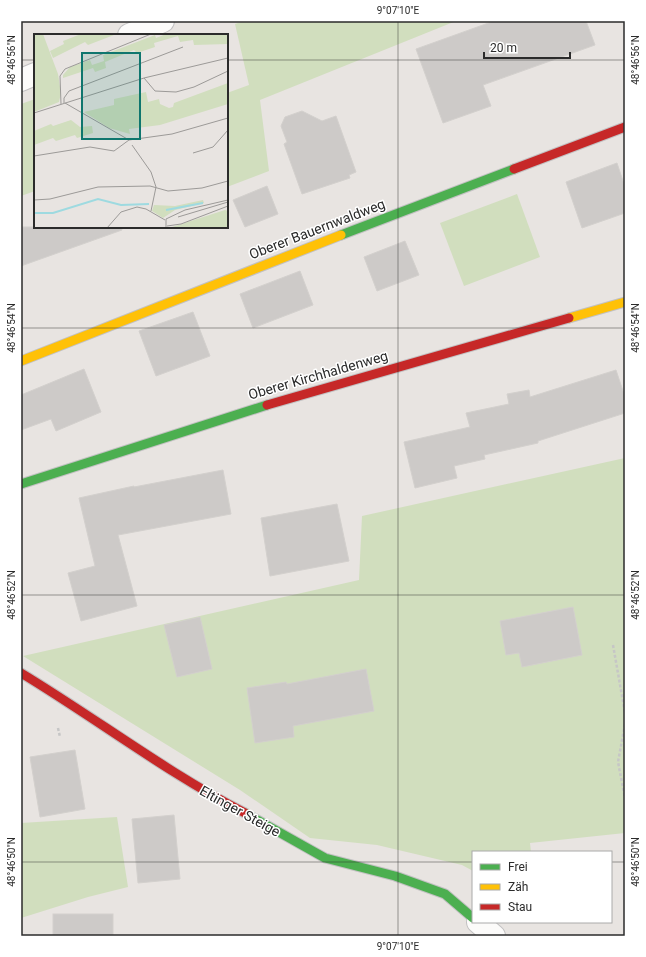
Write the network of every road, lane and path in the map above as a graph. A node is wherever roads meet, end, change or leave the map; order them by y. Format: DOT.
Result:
graph roads {
  1 [pos="163,21"];
  2 [pos="131,34"];
  3 [pos="34,74"];
  4 [pos="21,80"];
  5 [pos="625,127"];
  6 [pos="625,302"];
  7 [pos="21,361"];
  8 [pos="21,484"];
  9 [pos="613,645"];
  10 [pos="21,673"];
  11 [pos="625,714"];
  12 [pos="625,724"];
  13 [pos="625,798"];
  14 [pos="472,917"];
  15 [pos="479,923"];
  16 [pos="494,936"];
  1 -- 2 [label="street"];
  3 -- 4 [label="street"];
  5 -- 7 [label="street, Oberer Bauernwaldweg"];
  6 -- 8 [label="street, Oberer Kirchhaldenweg"];
  9 -- 11 [label="path"];
  10 -- 14 [label="street, Eltinger Steige"];
  12 -- 13 [label="path"];
  15 -- 16 [label="street"];
}
